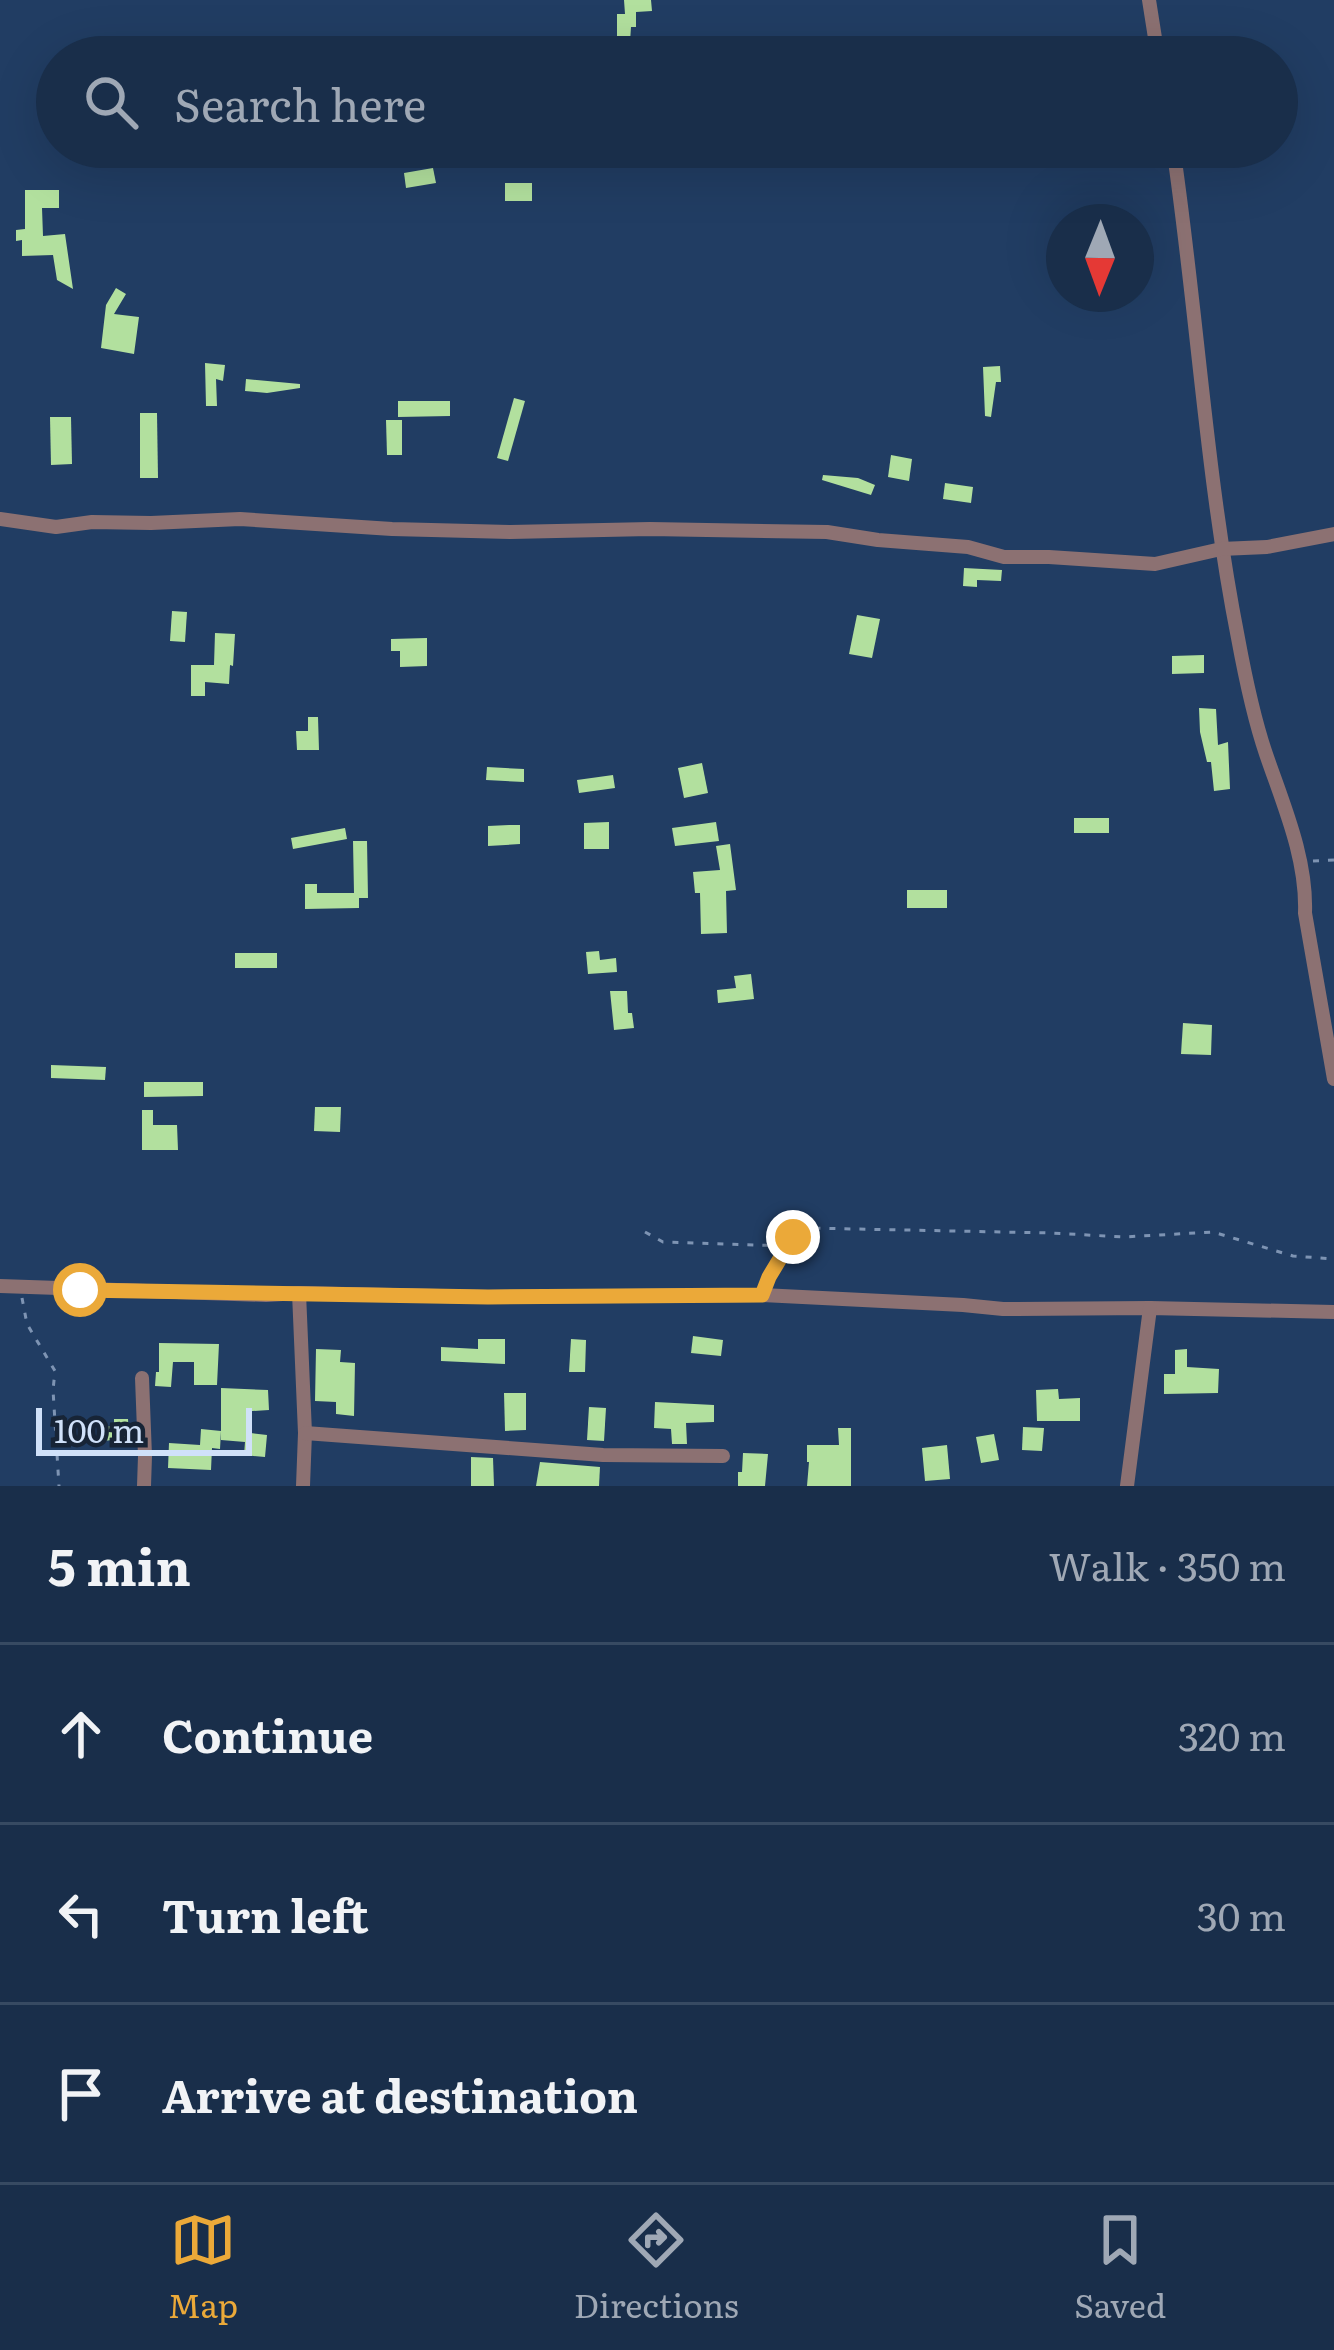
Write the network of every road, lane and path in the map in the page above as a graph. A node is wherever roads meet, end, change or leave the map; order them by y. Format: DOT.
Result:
graph roads {
  1 [pos="1149,0"];
  2 [pos="1155,36"];
  3 [pos="1176,168"];
  4 [pos="0,519"];
  5 [pos="1334,534"];
  6 [pos="1221,549"];
  7 [pos="1299,859"];
  8 [pos="1334,860"];
  9 [pos="1334,1078"];
  10 [pos="645,1232"];
  11 [pos="793,1237"];
  12 [pos="1334,1259"];
  13 [pos="0,1286"];
  14 [pos="20,1286"];
  15 [pos="299,1293"];
  16 [pos="762,1295"];
  17 [pos="1150,1308"];
  18 [pos="1334,1312"];
  19 [pos="142,1378"];
  20 [pos="305,1432"];
  21 [pos="723,1456"];
  22 [pos="58,1486"];
  23 [pos="144,1486"];
  24 [pos="303,1486"];
  25 [pos="1127,1486"];
  1 -- 2 [label="street"];
  3 -- 6 [label="street"];
  4 -- 6 [label="street"];
  5 -- 6 [label="street"];
  6 -- 7 [label="street"];
  7 -- 8 [label="path"];
  7 -- 9 [label="street"];
  10 -- 11 [label="path"];
  11 -- 12 [label="path"];
  11 -- 16 [label="path"];
  13 -- 14 [label="street"];
  14 -- 15 [label="street"];
  14 -- 22 [label="path"];
  15 -- 16 [label="street"];
  15 -- 20 [label="street"];
  16 -- 17 [label="street"];
  17 -- 18 [label="street"];
  17 -- 25 [label="street"];
  19 -- 23 [label="street"];
  20 -- 21 [label="street"];
  20 -- 24 [label="street"];
}
